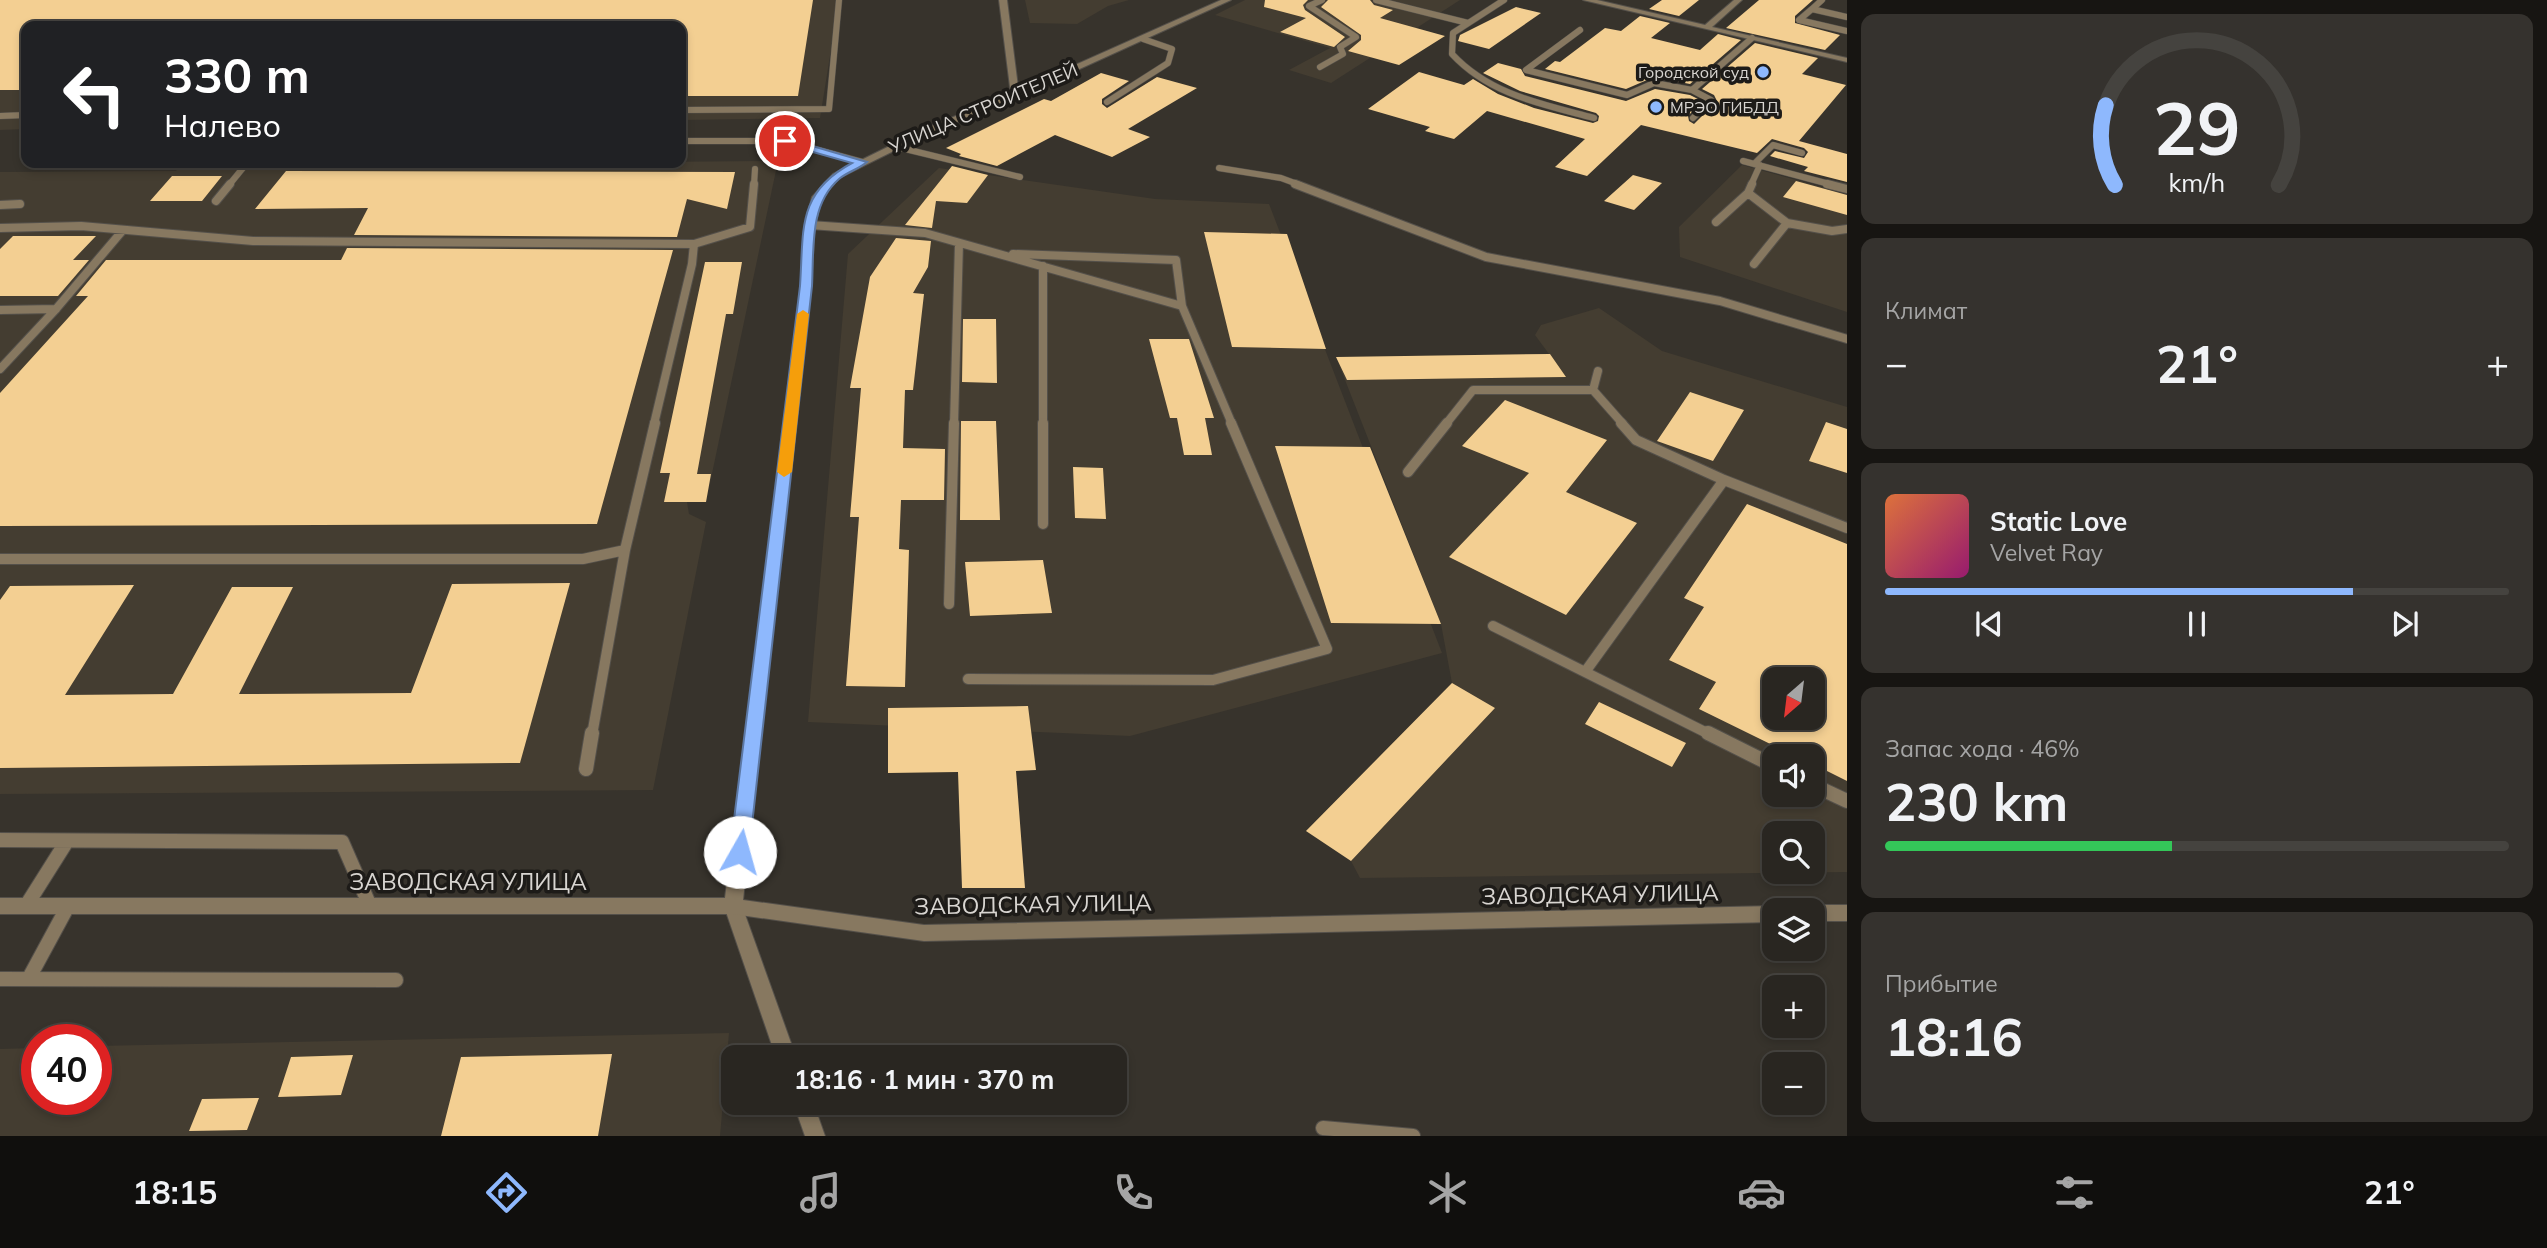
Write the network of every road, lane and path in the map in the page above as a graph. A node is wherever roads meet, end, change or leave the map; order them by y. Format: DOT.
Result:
graph roads {
  1 [pos="839,0"];
  2 [pos="1003,0"];
  3 [pos="1227,0"];
  4 [pos="1322,0"];
  5 [pos="1376,0"];
  6 [pos="1504,0"];
  7 [pos="1587,0"];
  8 [pos="1738,0"];
  9 [pos="1822,0"];
  10 [pos="1812,9"];
  11 [pos="1847,17"];
  12 [pos="1468,23"];
  13 [pos="1706,28"];
  14 [pos="1580,30"];
  15 [pos="1847,31"];
  16 [pos="1752,38"];
  17 [pos="1143,39"];
  18 [pos="1847,60"];
  19 [pos="1320,67"];
  20 [pos="1692,90"];
  21 [pos="1015,95"];
  22 [pos="1107,102"];
  23 [pos="686,110"];
  24 [pos="21,115"];
  25 [pos="0,116"];
  26 [pos="1594,118"];
  27 [pos="1693,118"];
  28 [pos="686,141"];
  29 [pos="893,146"];
  30 [pos="1802,153"];
  31 [pos="1743,161"];
  32 [pos="862,162"];
  33 [pos="1757,165"];
  34 [pos="243,168"];
  35 [pos="1219,168"];
  36 [pos="755,169"];
  37 [pos="1020,177"];
  38 [pos="1847,189"];
  39 [pos="1748,193"];
  40 [pos="216,201"];
  41 [pos="20,204"];
  42 [pos="0,205"];
  43 [pos="1716,222"];
  44 [pos="1787,223"];
  45 [pos="810,225"];
  46 [pos="0,228"];
  47 [pos="1847,229"];
  48 [pos="123,230"];
  49 [pos="959,243"];
  50 [pos="694,244"];
  51 [pos="996,253"];
  52 [pos="1754,264"];
  53 [pos="1043,266"];
  54 [pos="1182,306"];
  55 [pos="56,309"];
  56 [pos="0,310"];
  57 [pos="1847,339"];
  58 [pos="0,369"];
  59 [pos="1598,371"];
  60 [pos="1593,390"];
  61 [pos="1408,472"];
  62 [pos="1724,480"];
  63 [pos="1043,524"];
  64 [pos="1847,528"];
  65 [pos="625,550"];
  66 [pos="0,559"];
  67 [pos="949,604"];
  68 [pos="1493,626"];
  69 [pos="1585,672"];
  70 [pos="968,679"];
  71 [pos="1762,760"];
  72 [pos="586,769"];
  73 [pos="1825,791"];
  74 [pos="1847,801"];
  75 [pos="0,840"];
  76 [pos="67,841"];
  77 [pos="0,906"];
  78 [pos="26,906"];
  79 [pos="68,906"];
  80 [pos="370,906"];
  81 [pos="733,906"];
  82 [pos="1847,912"];
  83 [pos="1825,913"];
  84 [pos="1762,914"];
  85 [pos="29,978"];
  86 [pos="0,979"];
  87 [pos="396,980"];
  88 [pos="782,1045"];
  89 [pos="808,1115"];
  90 [pos="1324,1128"];
  91 [pos="815,1136"];
  92 [pos="1413,1136"];
  1 -- 23 [label="lane"];
  2 -- 21 [label="street"];
  3 -- 17 [label="street, УЛИЦА СТРОИТЕЛЕЙ"];
  4 -- 19 [label="lane"];
  5 -- 12 [label="lane"];
  6 -- 12 [label="lane"];
  7 -- 13 [label="street"];
  8 -- 13 [label="street"];
  9 -- 10 [label="lane"];
  10 -- 11 [label="lane"];
  10 -- 15 [label="lane"];
  12 -- 26 [label="lane"];
  13 -- 16 [label="street"];
  14 -- 20 [label="lane"];
  16 -- 18 [label="street"];
  16 -- 20 [label="lane"];
  17 -- 21 [label="street, УЛИЦА СТРОИТЕЛЕЙ"];
  17 -- 22 [label="lane"];
  20 -- 27 [label="lane"];
  21 -- 29 [label="street, УЛИЦА СТРОИТЕЛЕЙ"];
  24 -- 25 [label="lane"];
  28 -- 32 [label="lane"];
  29 -- 32 [label="street, УЛИЦА СТРОИТЕЛЕЙ"];
  29 -- 37 [label="lane"];
  30 -- 33 [label="lane"];
  31 -- 33 [label="lane"];
  32 -- 45 [label="street, УЛИЦА СТРОИТЕЛЕЙ"];
  33 -- 38 [label="lane"];
  33 -- 39 [label="lane"];
  34 -- 40 [label="lane"];
  35 -- 57 [label="lane"];
  36 -- 50 [label="lane"];
  39 -- 43 [label="lane"];
  39 -- 44 [label="lane"];
  41 -- 42 [label="lane"];
  44 -- 47 [label="lane"];
  44 -- 52 [label="lane"];
  45 -- 49 [label="lane"];
  45 -- 81 [label="street, УЛИЦА СТРОИТЕЛЕЙ"];
  46 -- 48 [label="lane"];
  48 -- 50 [label="lane"];
  48 -- 55 [label="lane"];
  49 -- 51 [label="lane"];
  49 -- 67 [label="lane"];
  50 -- 65 [label="lane"];
  51 -- 53 [label="lane"];
  51 -- 54 [label="lane"];
  53 -- 54 [label="lane"];
  53 -- 63 [label="lane"];
  54 -- 70 [label="lane"];
  55 -- 56 [label="lane"];
  55 -- 58 [label="lane"];
  59 -- 60 [label="lane"];
  60 -- 61 [label="lane"];
  60 -- 62 [label="lane"];
  62 -- 64 [label="lane"];
  62 -- 69 [label="lane"];
  65 -- 66 [label="lane"];
  65 -- 72 [label="lane"];
  68 -- 69 [label="lane"];
  69 -- 71 [label="lane"];
  73 -- 74 [label="lane"];
  75 -- 76 [label="lane"];
  76 -- 78 [label="lane"];
  76 -- 80 [label="lane"];
  77 -- 78 [label="street, ЗАВОДСКАЯ УЛИЦА"];
  78 -- 79 [label="street, ЗАВОДСКАЯ УЛИЦА"];
  79 -- 80 [label="street, ЗАВОДСКАЯ УЛИЦА"];
  79 -- 85 [label="lane"];
  80 -- 81 [label="street, ЗАВОДСКАЯ УЛИЦА"];
  81 -- 84 [label="street, ЗАВОДСКАЯ УЛИЦА"];
  81 -- 88 [label="street, УЛИЦА СТРОИТЕЛЕЙ"];
  82 -- 83 [label="street"];
  85 -- 86 [label="lane"];
  85 -- 87 [label="lane"];
  89 -- 91 [label="street"];
  90 -- 92 [label="lane"];
}
